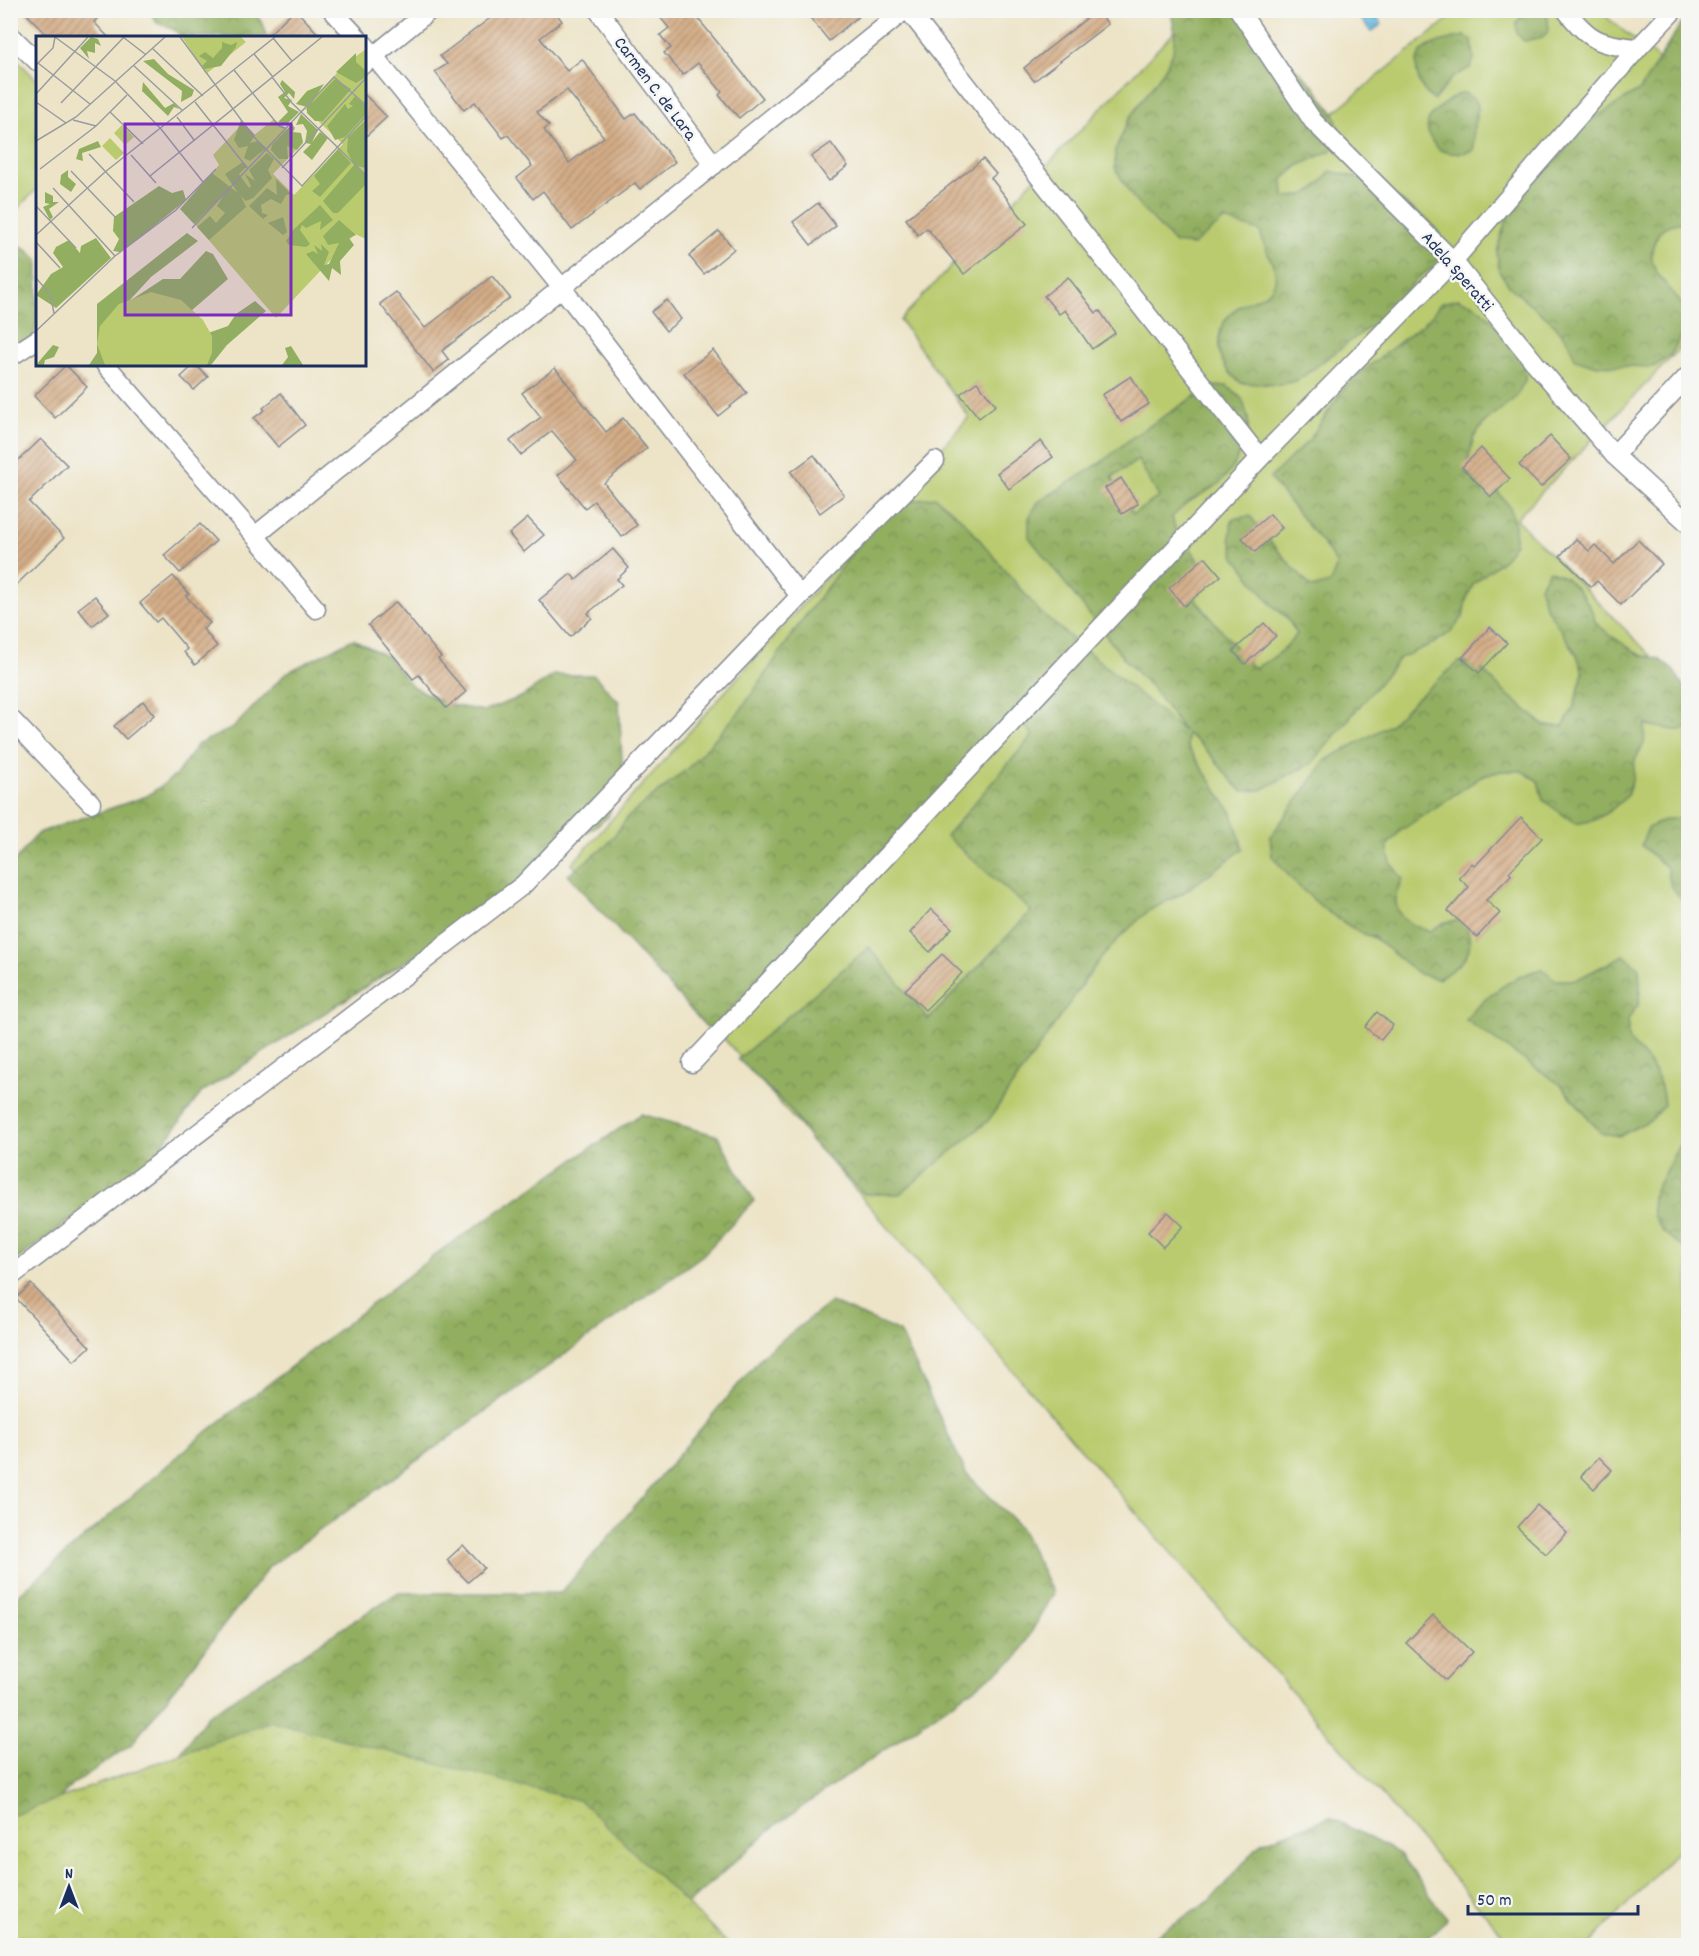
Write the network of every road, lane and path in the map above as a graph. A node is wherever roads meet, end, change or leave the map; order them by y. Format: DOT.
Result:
graph roads {
  1 [pos="332,10"];
  2 [pos="430,10"];
  3 [pos="598,10"];
  4 [pos="907,10"];
  5 [pos="1239,10"];
  6 [pos="1566,10"];
  7 [pos="1674,10"];
  8 [pos="10,35"];
  9 [pos="356,36"];
  10 [pos="1638,48"];
  11 [pos="368,54"];
  12 [pos="36,60"];
  13 [pos="714,165"];
  14 [pos="1453,261"];
  15 [pos="562,288"];
  16 [pos="36,340"];
  17 [pos="10,357"];
  18 [pos="107,366"];
  19 [pos="1689,376"];
  20 [pos="1614,455"];
  21 [pos="1260,458"];
  22 [pos="935,461"];
  23 [pos="1689,523"];
  24 [pos="255,536"];
  25 [pos="800,596"];
  26 [pos="316,609"];
  27 [pos="10,718"];
  28 [pos="91,803"];
  29 [pos="692,1064"];
  30 [pos="10,1276"];
  1 -- 9 [label="street"];
  2 -- 11 [label="street"];
  3 -- 13 [label="street, Carmen C. de Lara"];
  4 -- 13 [label="street"];
  4 -- 21 [label="street"];
  5 -- 14 [label="street, Adela Speratti"];
  6 -- 10 [label="street"];
  7 -- 10 [label="street"];
  8 -- 12 [label="street"];
  10 -- 14 [label="street"];
  11 -- 15 [label="street"];
  13 -- 15 [label="street"];
  14 -- 20 [label="street, Adela Speratti"];
  14 -- 21 [label="street"];
  15 -- 24 [label="street"];
  15 -- 25 [label="street"];
  16 -- 17 [label="street"];
  18 -- 24 [label="street"];
  19 -- 20 [label="street"];
  20 -- 23 [label="street, Adela Speratti"];
  21 -- 29 [label="street"];
  22 -- 25 [label="street"];
  24 -- 26 [label="street"];
  25 -- 30 [label="street"];
  27 -- 28 [label="street"];
}
